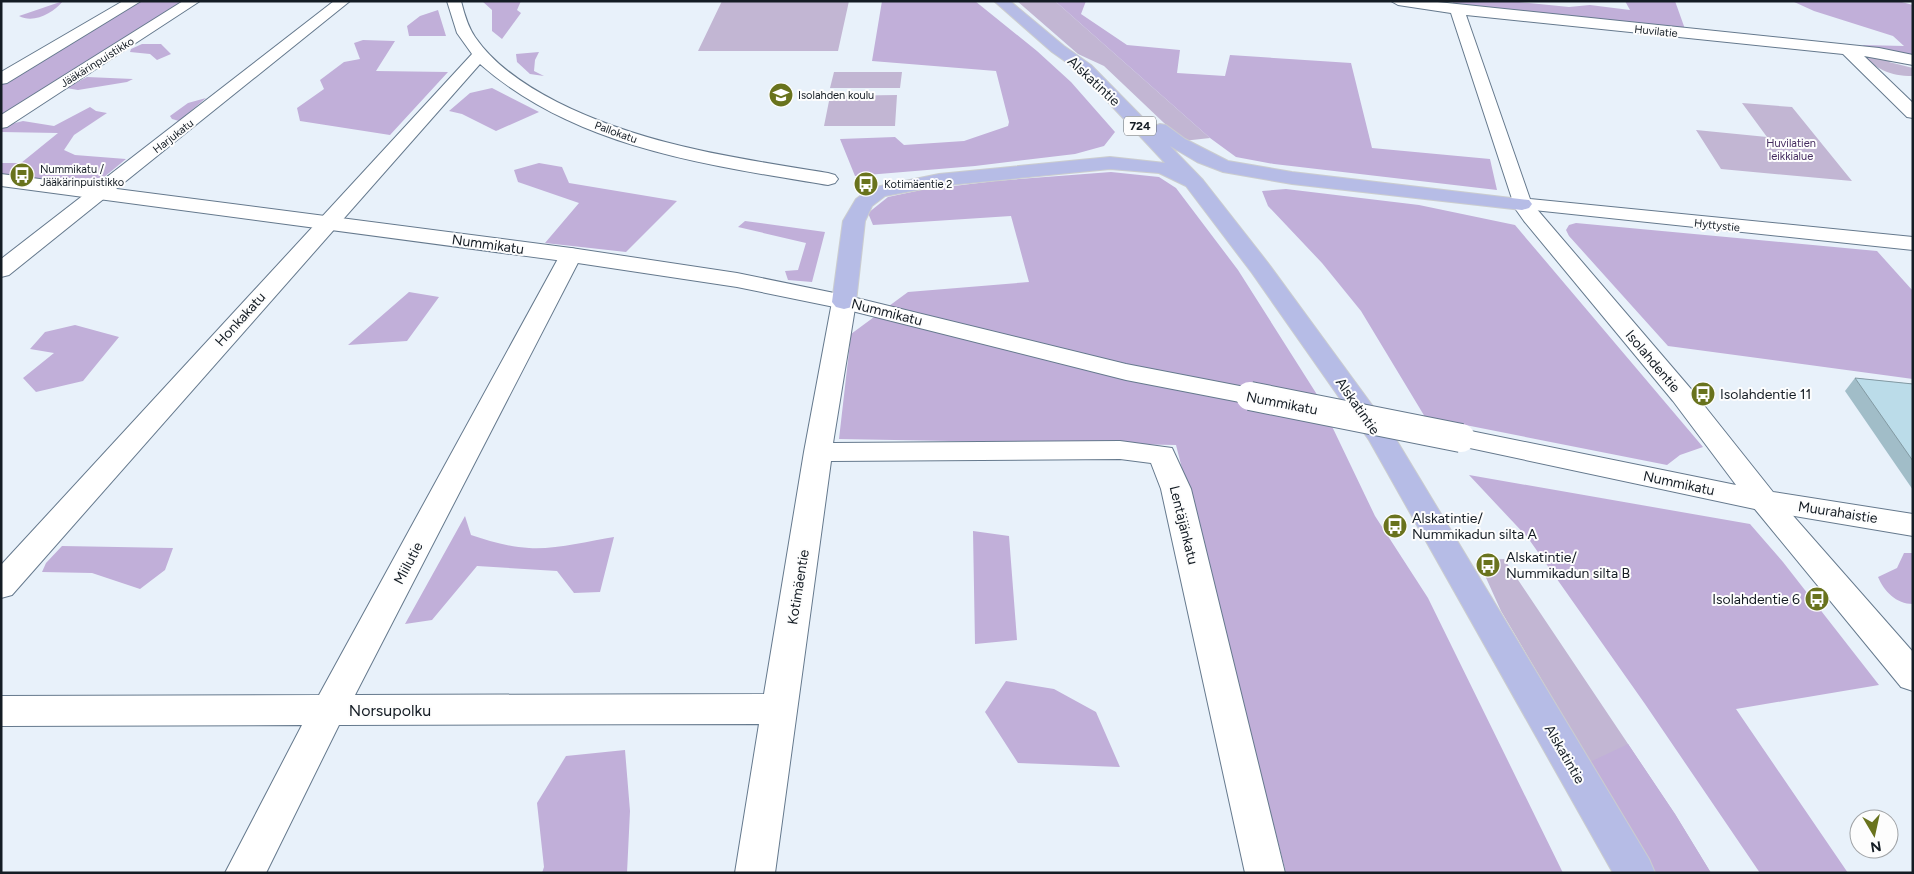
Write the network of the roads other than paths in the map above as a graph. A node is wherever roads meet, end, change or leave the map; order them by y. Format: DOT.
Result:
graph roads {
  1 [pos="134,1"];
  2 [pos="193,1"];
  3 [pos="343,1"];
  4 [pos="454,1"];
  5 [pos="1001,1"];
  6 [pos="1398,1"];
  7 [pos="1457,10"];
  8 [pos="1058,49"];
  9 [pos="1848,50"];
  10 [pos="481,54"];
  11 [pos="1913,60"];
  12 [pos="1085,68"];
  13 [pos="1,79"];
  14 [pos="1913,113"];
  15 [pos="1,123"];
  16 [pos="1070,167"];
  17 [pos="1292,178"];
  18 [pos="828,179"];
  19 [pos="1,180"];
  20 [pos="1196,184"];
  21 [pos="100,194"];
  22 [pos="1522,204"];
  23 [pos="1220,214"];
  24 [pos="327,222"];
  25 [pos="1913,244"];
  26 [pos="571,255"];
  27 [pos="1,270"];
  28 [pos="844,302"];
  29 [pos="818,452"];
  30 [pos="1764,501"];
  31 [pos="1913,525"];
  32 [pos="1,586"];
  33 [pos="1913,677"];
  34 [pos="779,709"];
  35 [pos="329,710"];
  36 [pos="1,711"];
  37 [pos="245,873"];
  38 [pos="755,873"];
  39 [pos="1265,873"];
  40 [pos="1635,873"];
  1 -- 13 [label="street"];
  2 -- 15 [label="street, Jääkärinpuistikko"];
  3 -- 21 [label="street, Harjukatu"];
  4 -- 10 [label="street, Pallokatu"];
  5 -- 8 [label="main road, Alskatintie / 724"];
  6 -- 7 [label="street, Huvilatie"];
  7 -- 9 [label="street, Huvilatie"];
  7 -- 22 [label="street, Isolahdentie"];
  8 -- 12 [label="main road, Alskatintie / 724"];
  8 -- 16 [label="main road"];
  9 -- 11 [label="street, Huvilatie"];
  9 -- 14 [label="street"];
  10 -- 18 [label="street, Pallokatu"];
  10 -- 24 [label="street, Honkakatu"];
  12 -- 17 [label="main road"];
  12 -- 20 [label="main road, Alskatintie / 724"];
  16 -- 20 [label="main road"];
  16 -- 28 [label="main road"];
  17 -- 22 [label="main road"];
  17 -- 23 [label="main road"];
  19 -- 21 [label="street, Nummikatu"];
  20 -- 23 [label="main road, Alskatintie / 724"];
  21 -- 24 [label="street, Nummikatu"];
  21 -- 27 [label="street, Harjukatu"];
  22 -- 25 [label="street, Hyttystie"];
  22 -- 30 [label="street, Isolahdentie"];
  23 -- 40 [label="main road, Alskatintie / 724"];
  24 -- 26 [label="street, Nummikatu"];
  24 -- 32 [label="street, Honkakatu"];
  26 -- 28 [label="street, Nummikatu"];
  26 -- 35 [label="street, Miilutie"];
  28 -- 29 [label="street, Kotimäentie"];
  28 -- 30 [label="street, Nummikatu, bridge"];
  29 -- 34 [label="street, Kotimäentie"];
  29 -- 39 [label="street, Lentäjänkatu"];
  30 -- 31 [label="street, Muurahaistie"];
  30 -- 33 [label="street, Isolahdentie"];
  34 -- 35 [label="street, Norsupolku"];
  34 -- 38 [label="street, Kotimäentie"];
  35 -- 36 [label="street, Norsupolku"];
  35 -- 37 [label="street, Miilutie"];
}
